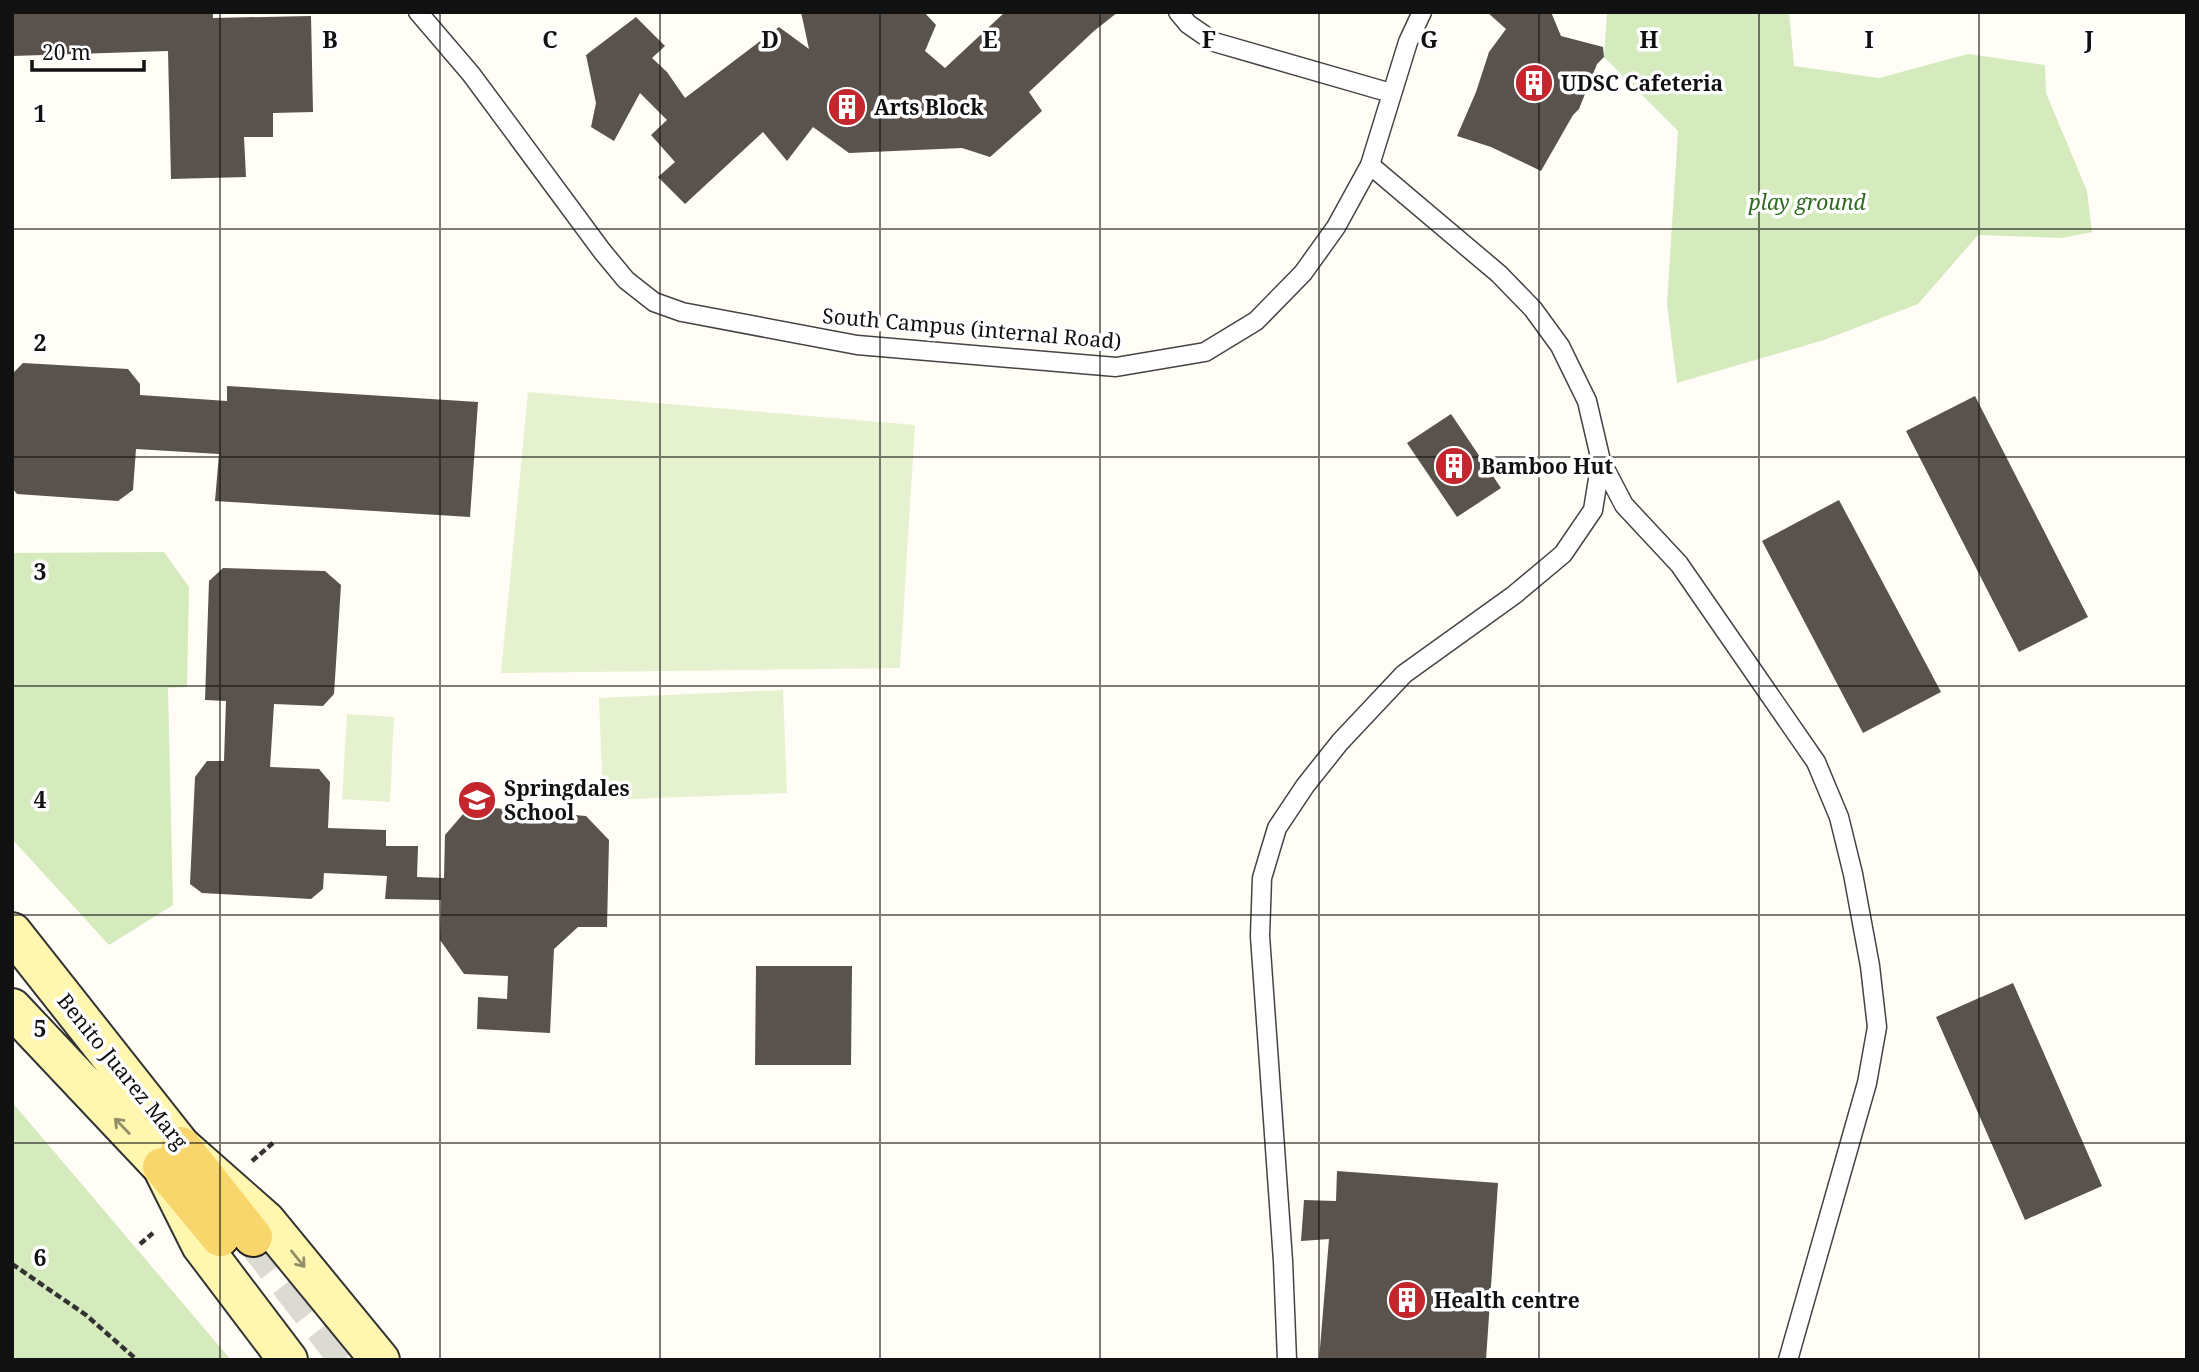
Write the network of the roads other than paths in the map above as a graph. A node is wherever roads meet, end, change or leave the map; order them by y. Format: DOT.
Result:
graph roads {
  1 [pos="418,12"];
  2 [pos="1178,12"];
  3 [pos="1422,12"];
  4 [pos="1391,93"];
  5 [pos="1370,164"];
  6 [pos="1601,461"];
  7 [pos="12,932"];
  8 [pos="12,1009"];
  9 [pos="172,1156"];
  10 [pos="241,1242"];
  11 [pos="288,1360"];
  12 [pos="380,1360"];
  13 [pos="1287,1360"];
  14 [pos="1788,1360"];
  1 -- 5 [label="lane, South Campus (internal Road)"];
  2 -- 4 [label="lane"];
  3 -- 4 [label="lane, South Campus (internal Road)"];
  4 -- 5 [label="lane, South Campus (internal Road)"];
  5 -- 6 [label="lane"];
  6 -- 13 [label="lane"];
  6 -- 14 [label="lane"];
  7 -- 9 [label="street, Benito Juarez Marg"];
  9 -- 8 [label="street, Benito Juarez Marg, one-way"];
  9 -- 10 [label="main road"];
  9 -- 11 [label="street, Benito Juarez Marg"];
  9 -- 12 [label="street, Benito Juarez Marg, one-way"];
}
